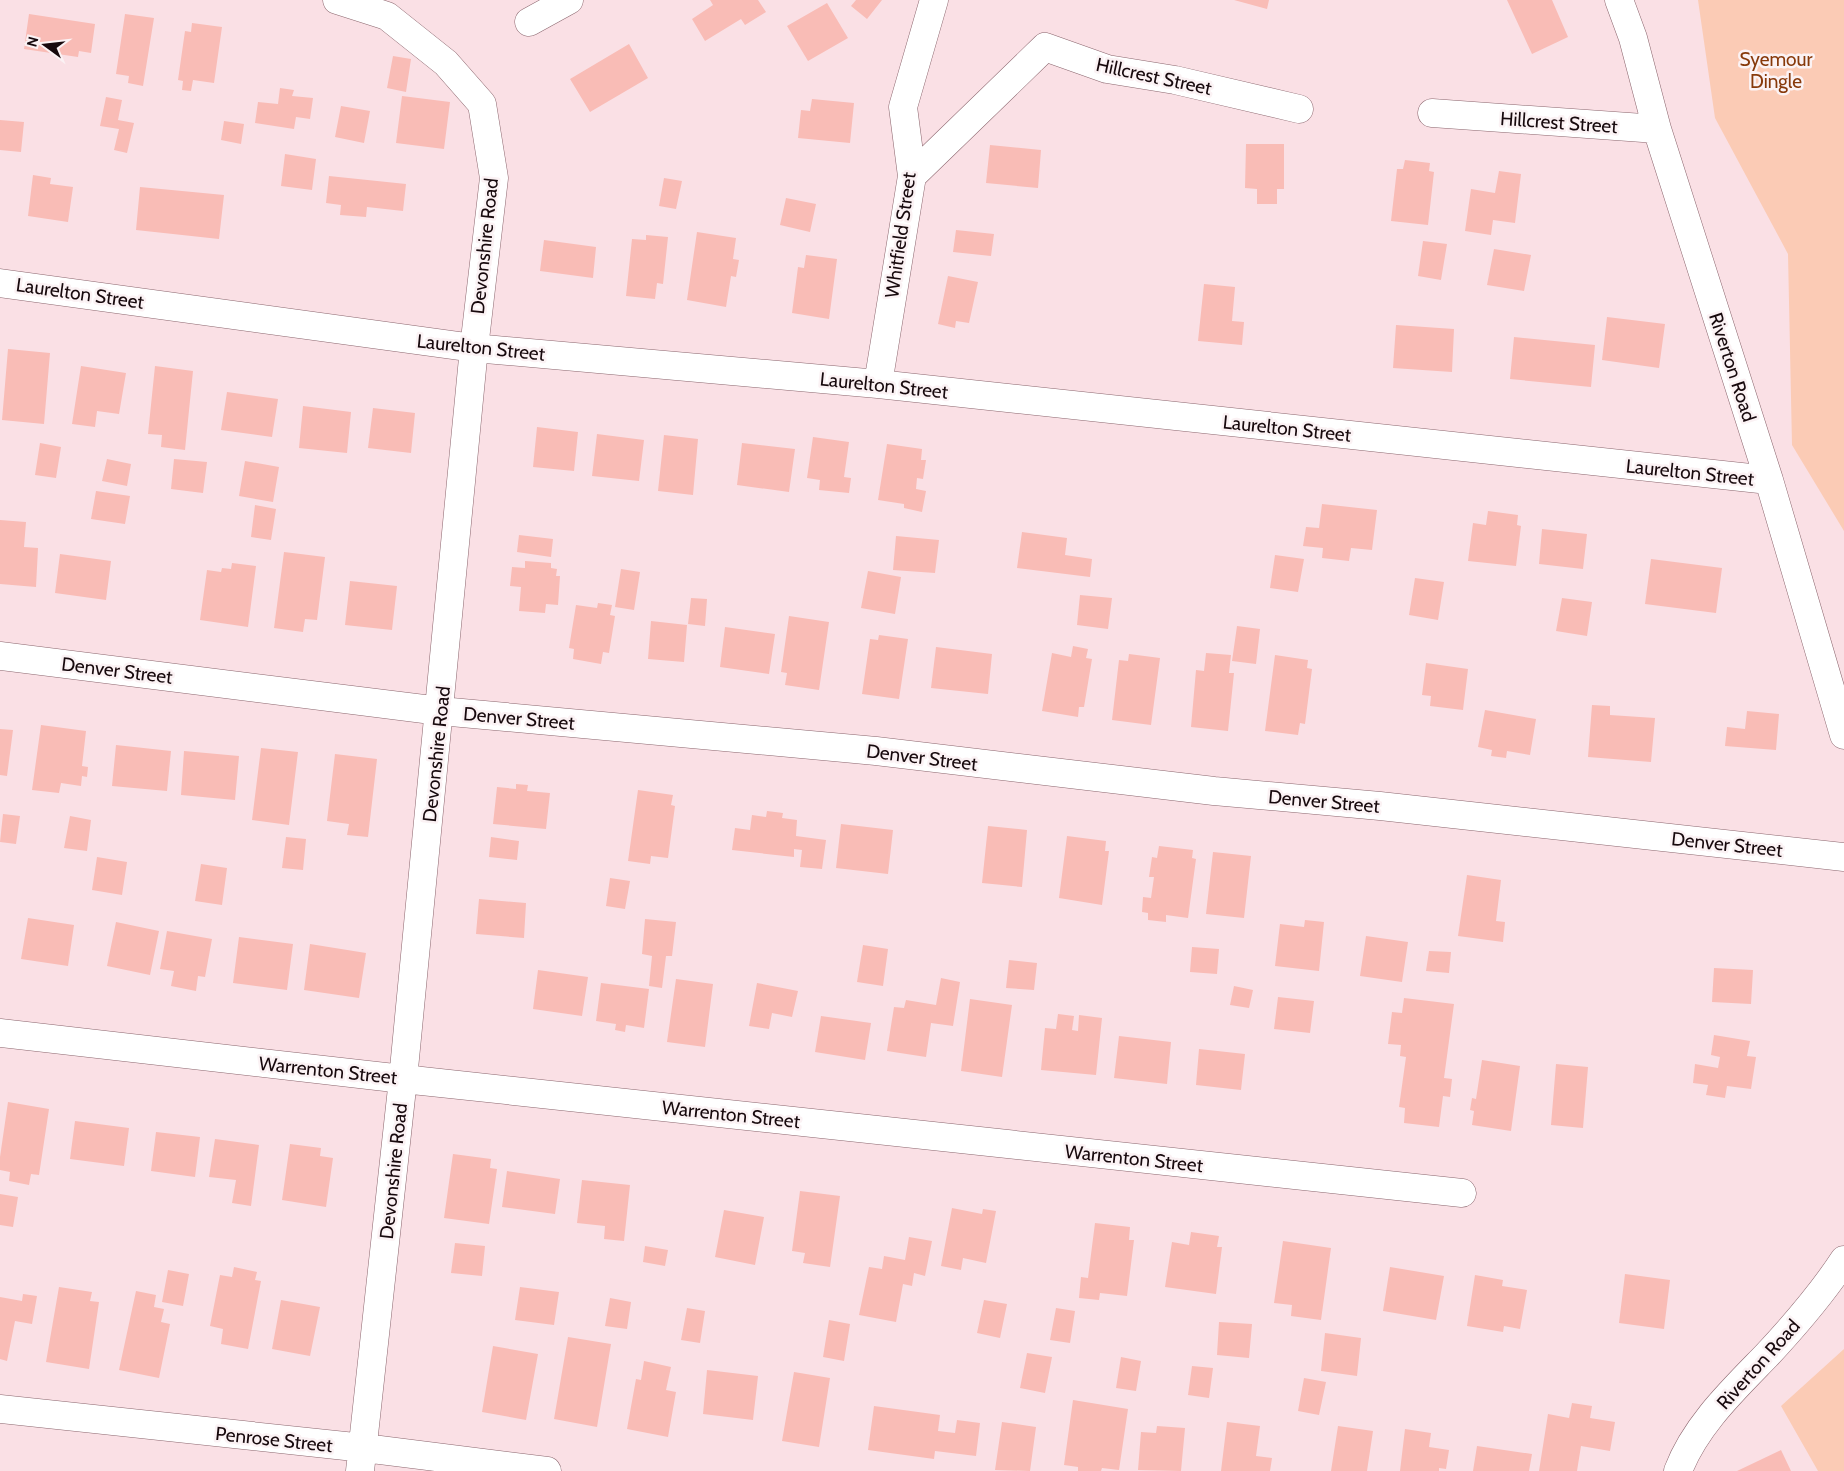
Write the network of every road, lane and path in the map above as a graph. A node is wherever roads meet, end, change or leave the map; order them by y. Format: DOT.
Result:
graph roads {
  1 [pos="336,0"];
  2 [pos="569,0"];
  3 [pos="934,0"];
  4 [pos="1619,0"];
  5 [pos="529,22"];
  6 [pos="1299,108"];
  7 [pos="1432,113"];
  8 [pos="1656,129"];
  9 [pos="912,176"];
  10 [pos="0,283"];
  11 [pos="474,348"];
  12 [pos="878,384"];
  13 [pos="1769,480"];
  14 [pos="0,656"];
  15 [pos="440,711"];
  16 [pos="1844,736"];
  17 [pos="1844,857"];
  18 [pos="0,1033"];
  19 [pos="403,1079"];
  20 [pos="1462,1193"];
  21 [pos="1844,1260"];
  22 [pos="0,1410"];
  23 [pos="362,1460"];
  24 [pos="547,1471"];
  25 [pos="1678,1471"];
  1 -- 11 [label="street, Devonshire Road"];
  2 -- 5 [label="street"];
  3 -- 9 [label="street, Whitfield Street"];
  4 -- 8 [label="street, Riverton Road"];
  6 -- 9 [label="street, Hillcrest Street"];
  7 -- 8 [label="street, Hillcrest Street"];
  8 -- 13 [label="street, Riverton Road"];
  9 -- 12 [label="street, Whitfield Street"];
  10 -- 11 [label="street, Laurelton Street"];
  11 -- 12 [label="street, Laurelton Street"];
  11 -- 15 [label="street, Devonshire Road"];
  12 -- 13 [label="street, Laurelton Street"];
  13 -- 16 [label="street, Riverton Road"];
  14 -- 15 [label="street, Denver Street"];
  15 -- 17 [label="street, Denver Street"];
  15 -- 19 [label="street, Devonshire Road"];
  18 -- 19 [label="street, Warrenton Street"];
  19 -- 20 [label="street, Warrenton Street"];
  19 -- 23 [label="street, Devonshire Road"];
  21 -- 25 [label="street, Riverton Road"];
  22 -- 23 [label="street, Penrose Street"];
  23 -- 24 [label="street, Penrose Street"];
}
